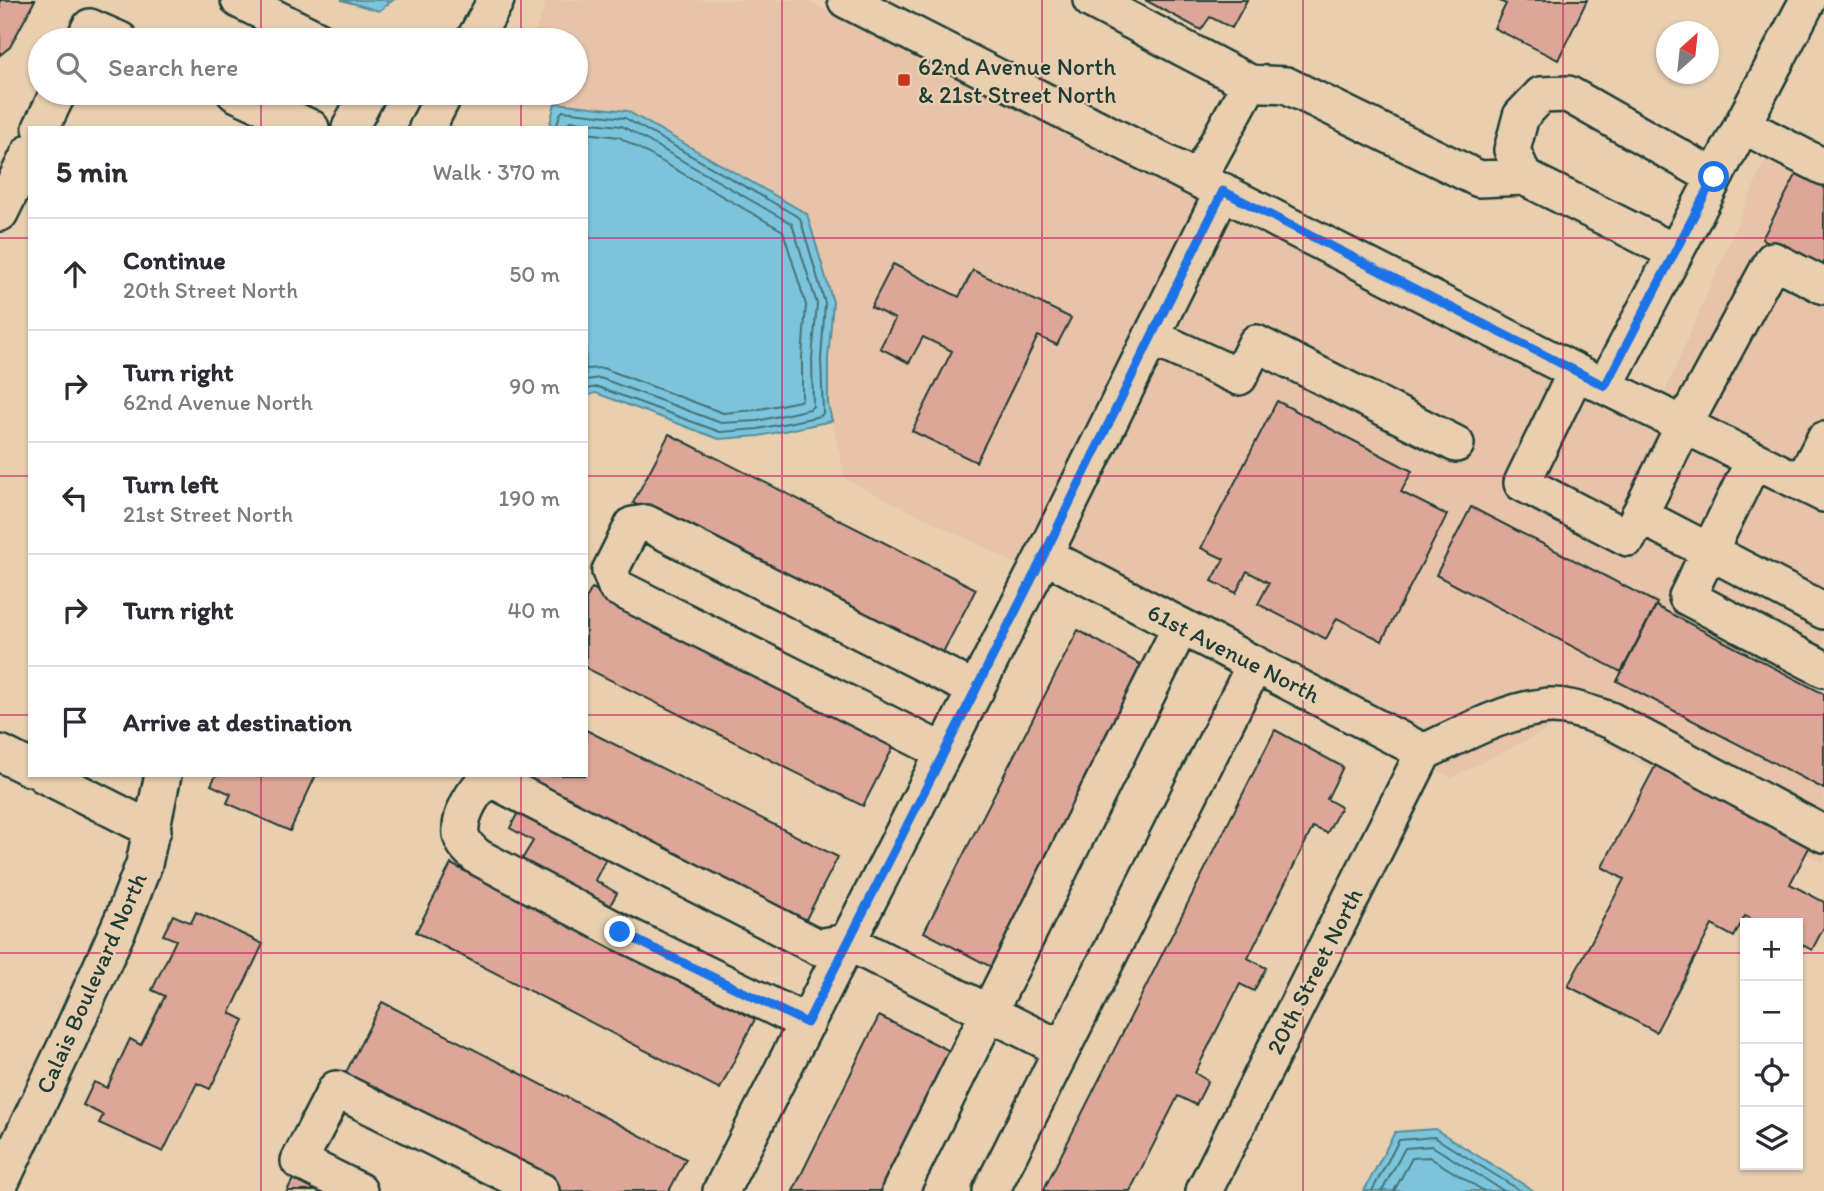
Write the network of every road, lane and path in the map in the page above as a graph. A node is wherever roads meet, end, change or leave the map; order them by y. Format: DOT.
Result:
graph roads {
  1 [pos="239,0"];
  2 [pos="496,0"];
  3 [pos="846,0"];
  4 [pos="1091,0"];
  5 [pos="1808,0"];
  6 [pos="295,28"];
  7 [pos="481,28"];
  8 [pos="1250,83"];
  9 [pos="52,105"];
  10 [pos="261,105"];
  11 [pos="362,105"];
  12 [pos="439,105"];
  13 [pos="1742,125"];
  14 [pos="42,126"];
  15 [pos="307,126"];
  16 [pos="352,126"];
  17 [pos="428,126"];
  18 [pos="28,156"];
  19 [pos="1824,167"];
  20 [pos="1524,177"];
  21 [pos="1714,177"];
  22 [pos="1211,185"];
  23 [pos="0,213"];
  24 [pos="1675,252"];
  25 [pos="1824,286"];
  26 [pos="1151,337"];
  27 [pos="1590,379"];
  28 [pos="1684,425"];
  29 [pos="1824,440"];
  30 [pos="1456,444"];
  31 [pos="1754,460"];
  32 [pos="1813,489"];
  33 [pos="1639,515"];
  34 [pos="1710,550"];
  35 [pos="1044,555"];
  36 [pos="1824,611"];
  37 [pos="1181,626"];
  38 [pos="1255,664"];
  39 [pos="1824,669"];
  40 [pos="975,690"];
  41 [pos="944,752"];
  42 [pos="1424,752"];
  43 [pos="0,753"];
  44 [pos="28,767"];
  45 [pos="48,777"];
  46 [pos="163,777"];
  47 [pos="153,830"];
  48 [pos="1824,834"];
  49 [pos="847,942"];
  50 [pos="989,1013"];
  51 [pos="807,1023"];
  52 [pos="1062,1049"];
  53 [pos="0,1184"];
  54 [pos="359,1191"];
  55 [pos="541,1191"];
  56 [pos="721,1191"];
  57 [pos="900,1191"];
  58 [pos="991,1191"];
  59 [pos="1204,1191"];
  1 -- 6 [label="street"];
  2 -- 7 [label="street"];
  3 -- 22 [label="street"];
  4 -- 8 [label="street"];
  5 -- 13 [label="street"];
  8 -- 20 [label="street"];
  8 -- 22 [label="street"];
  9 -- 14 [label="street"];
  10 -- 15 [label="street"];
  11 -- 16 [label="street"];
  12 -- 17 [label="street"];
  13 -- 19 [label="street"];
  13 -- 21 [label="street"];
  18 -- 23 [label="street"];
  20 -- 21 [label="street"];
  20 -- 24 [label="street"];
  21 -- 24 [label="street"];
  22 -- 26 [label="street"];
  22 -- 27 [label="street"];
  24 -- 27 [label="street"];
  25 -- 28 [label="street"];
  26 -- 30 [label="street"];
  26 -- 35 [label="street"];
  27 -- 28 [label="street"];
  27 -- 33 [label="street"];
  28 -- 31 [label="street"];
  28 -- 33 [label="street"];
  29 -- 32 [label="street"];
  31 -- 32 [label="street"];
  31 -- 34 [label="street"];
  33 -- 34 [label="street"];
  34 -- 36 [label="street"];
  34 -- 39 [label="street"];
  35 -- 37 [label="street, 61st Avenue North"];
  35 -- 40 [label="street"];
  37 -- 38 [label="street, 61st Avenue North"];
  37 -- 50 [label="street"];
  38 -- 42 [label="street, 61st Avenue North"];
  38 -- 52 [label="street"];
  40 -- 41 [label="street"];
  40 -- 41 [label="street"];
  41 -- 49 [label="street"];
  42 -- 48 [label="street"];
  42 -- 59 [label="street, 20th Street North"];
  43 -- 44 [label="street"];
  45 -- 47 [label="street"];
  46 -- 47 [label="street, Calais Boulevard North"];
  47 -- 53 [label="street, Calais Boulevard North"];
  49 -- 50 [label="street"];
  49 -- 51 [label="street"];
  49 -- 51 [label="street"];
  50 -- 52 [label="street"];
  50 -- 57 [label="street"];
  51 -- 56 [label="street"];
  52 -- 58 [label="street"];
  54 -- 55 [label="street"];
}
